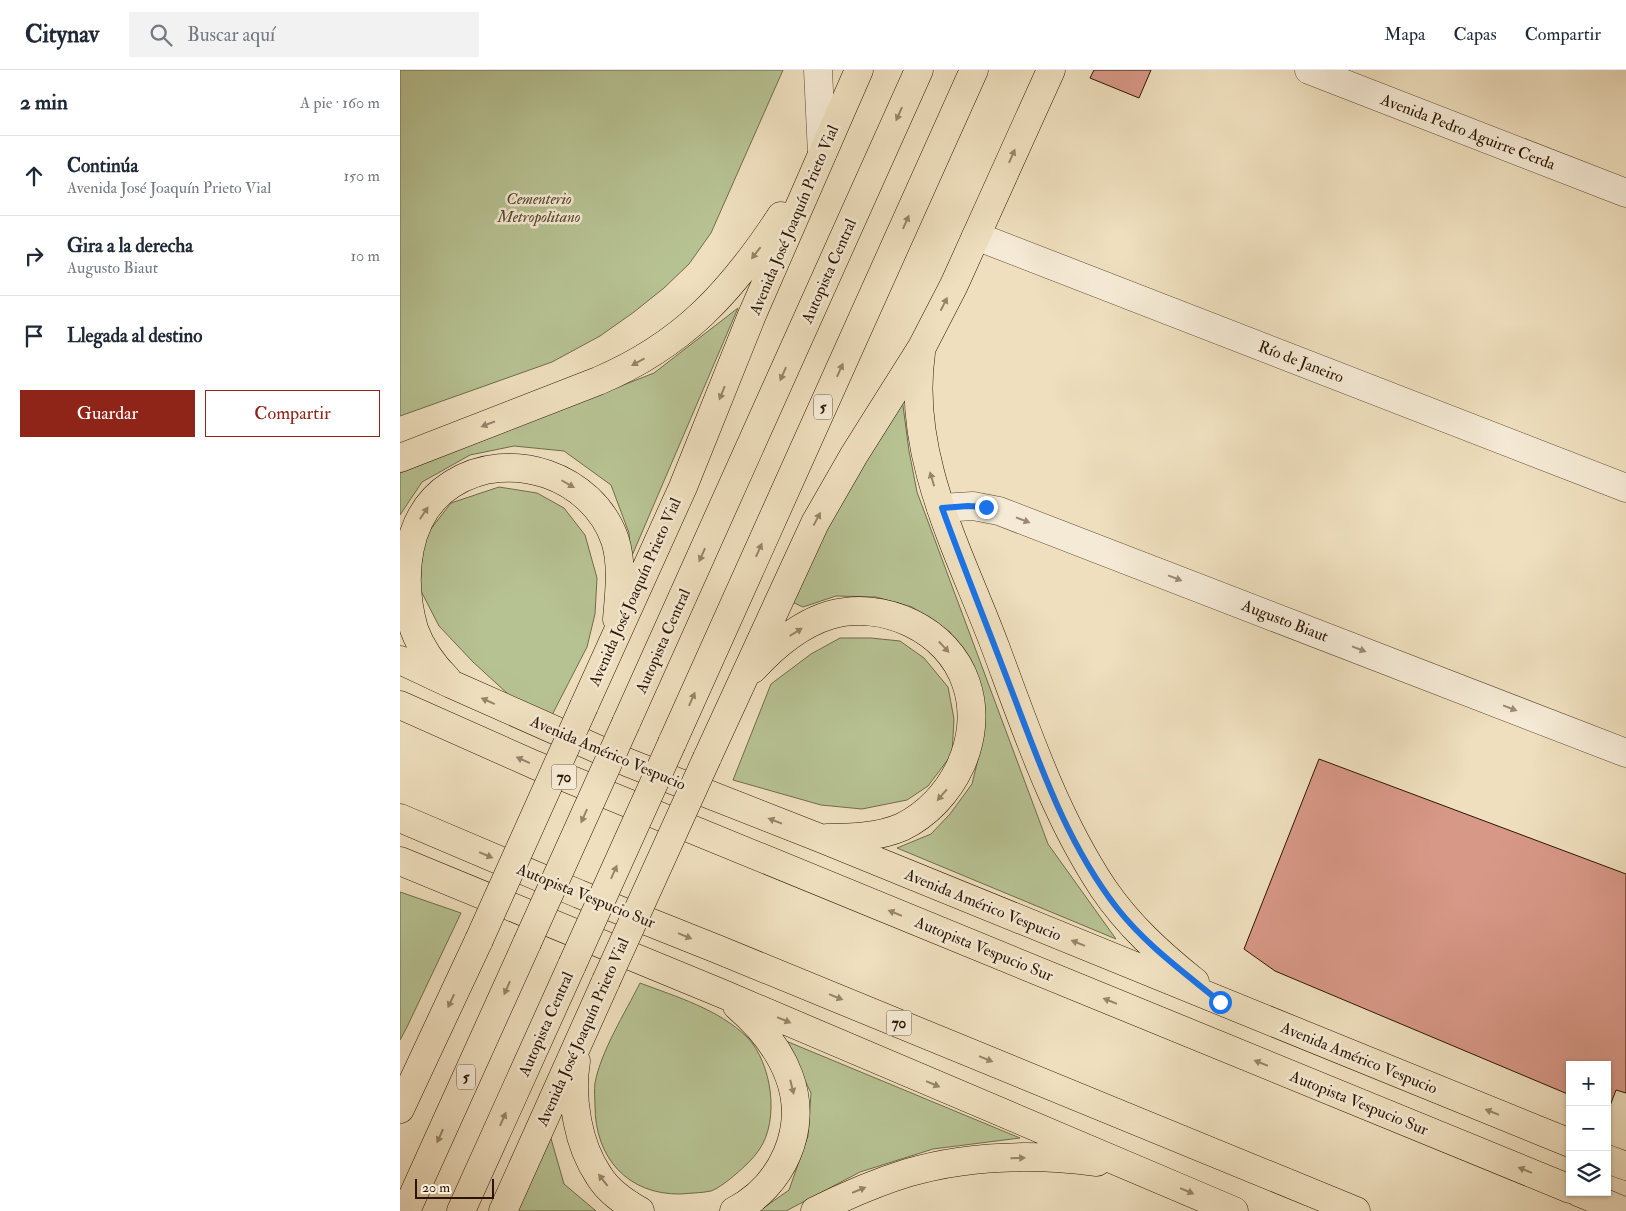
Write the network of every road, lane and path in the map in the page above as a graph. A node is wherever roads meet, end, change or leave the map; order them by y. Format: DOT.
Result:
graph roads {
  1 [pos="818,70"];
  2 [pos="859,70"];
  3 [pos="920,70"];
  4 [pos="974,70"];
  5 [pos="1051,70"];
  6 [pos="1309,70"];
  7 [pos="822,154"];
  8 [pos="1626,193"];
  9 [pos="976,236"];
  10 [pos="922,347"];
  11 [pos="400,458"];
  12 [pos="1626,488"];
  13 [pos="942,508"];
  14 [pos="616,634"];
  15 [pos="400,660"];
  16 [pos="451,684"];
  17 [pos="737,690"];
  18 [pos="400,704"];
  19 [pos="1626,753"];
  20 [pos="400,818"];
  21 [pos="820,838"];
  22 [pos="400,861"];
  23 [pos="723,994"];
  24 [pos="1220,1002"];
  25 [pos="581,1038"];
  26 [pos="429,1049"];
  27 [pos="400,1077"];
  28 [pos="400,1109"];
  29 [pos="1566,1141"];
  30 [pos="1611,1160"];
  31 [pos="1626,1166"];
  32 [pos="1142,1173"];
  33 [pos="1566,1187"];
  34 [pos="1588,1196"];
  35 [pos="406,1211"];
  36 [pos="462,1211"];
  37 [pos="503,1211"];
  38 [pos="640,1211"];
  39 [pos="734,1211"];
  40 [pos="815,1211"];
  41 [pos="1234,1211"];
  42 [pos="1356,1211"];
  43 [pos="1624,1211"];
  1 -- 7 [label="street"];
  2 -- 7 [label="main road, Avenida José Joaquín Prieto Vial"];
  3 -- 35 [label="main road, Autopista Central / 5, one-way, bridge"];
  36 -- 4 [label="main road, Autopista Central / 5, one-way, bridge"];
  9 -- 5 [label="main road, Avenida José Joaquín Prieto Vial, one-way"];
  6 -- 8 [label="street, Avenida Pedro Aguirre Cerda"];
  7 -- 11 [label="main road, one-way"];
  7 -- 14 [label="main road, Avenida José Joaquín Prieto Vial, one-way"];
  10 -- 9 [label="main road, Avenida José Joaquín Prieto Vial, one-way"];
  9 -- 12 [label="street, Río de Janeiro"];
  13 -- 10 [label="main road, Avenida José Joaquín Prieto Vial, one-way"];
  17 -- 10 [label="main road, Avenida José Joaquín Prieto Vial, one-way"];
  13 -- 19 [label="street, Augusto Biaut, one-way"];
  13 -- 24 [label="main road, Avenida José Joaquín Prieto Vial"];
  16 -- 14 [label="main road, one-way"];
  14 -- 26 [label="main road, Avenida José Joaquín Prieto Vial, one-way, bridge"];
  15 -- 16 [label="main road, Avenida Américo Vespucio"];
  21 -- 16 [label="main road, Avenida Américo Vespucio, one-way"];
  17 -- 21 [label="main road, one-way"];
  17 -- 25 [label="main road, Avenida José Joaquín Prieto Vial, bridge"];
  33 -- 18 [label="main road, Autopista Vespucio Sur / 70, one-way"];
  20 -- 42 [label="main road, Autopista Vespucio Sur / 70, one-way"];
  24 -- 21 [label="main road, Avenida Américo Vespucio, one-way"];
  22 -- 23 [label="main road"];
  23 -- 32 [label="main road, one-way"];
  23 -- 39 [label="main road, one-way"];
  29 -- 24 [label="main road, Avenida Américo Vespucio, one-way"];
  25 -- 37 [label="main road, Avenida José Joaquín Prieto Vial"];
  38 -- 25 [label="main road, one-way"];
  26 -- 27 [label="main road"];
  26 -- 28 [label="main road, Avenida José Joaquín Prieto Vial"];
  30 -- 31 [label="main road"];
  40 -- 32 [label="main road, one-way"];
  32 -- 41 [label="main road, one-way"];
  34 -- 43 [label="main road"];
}
